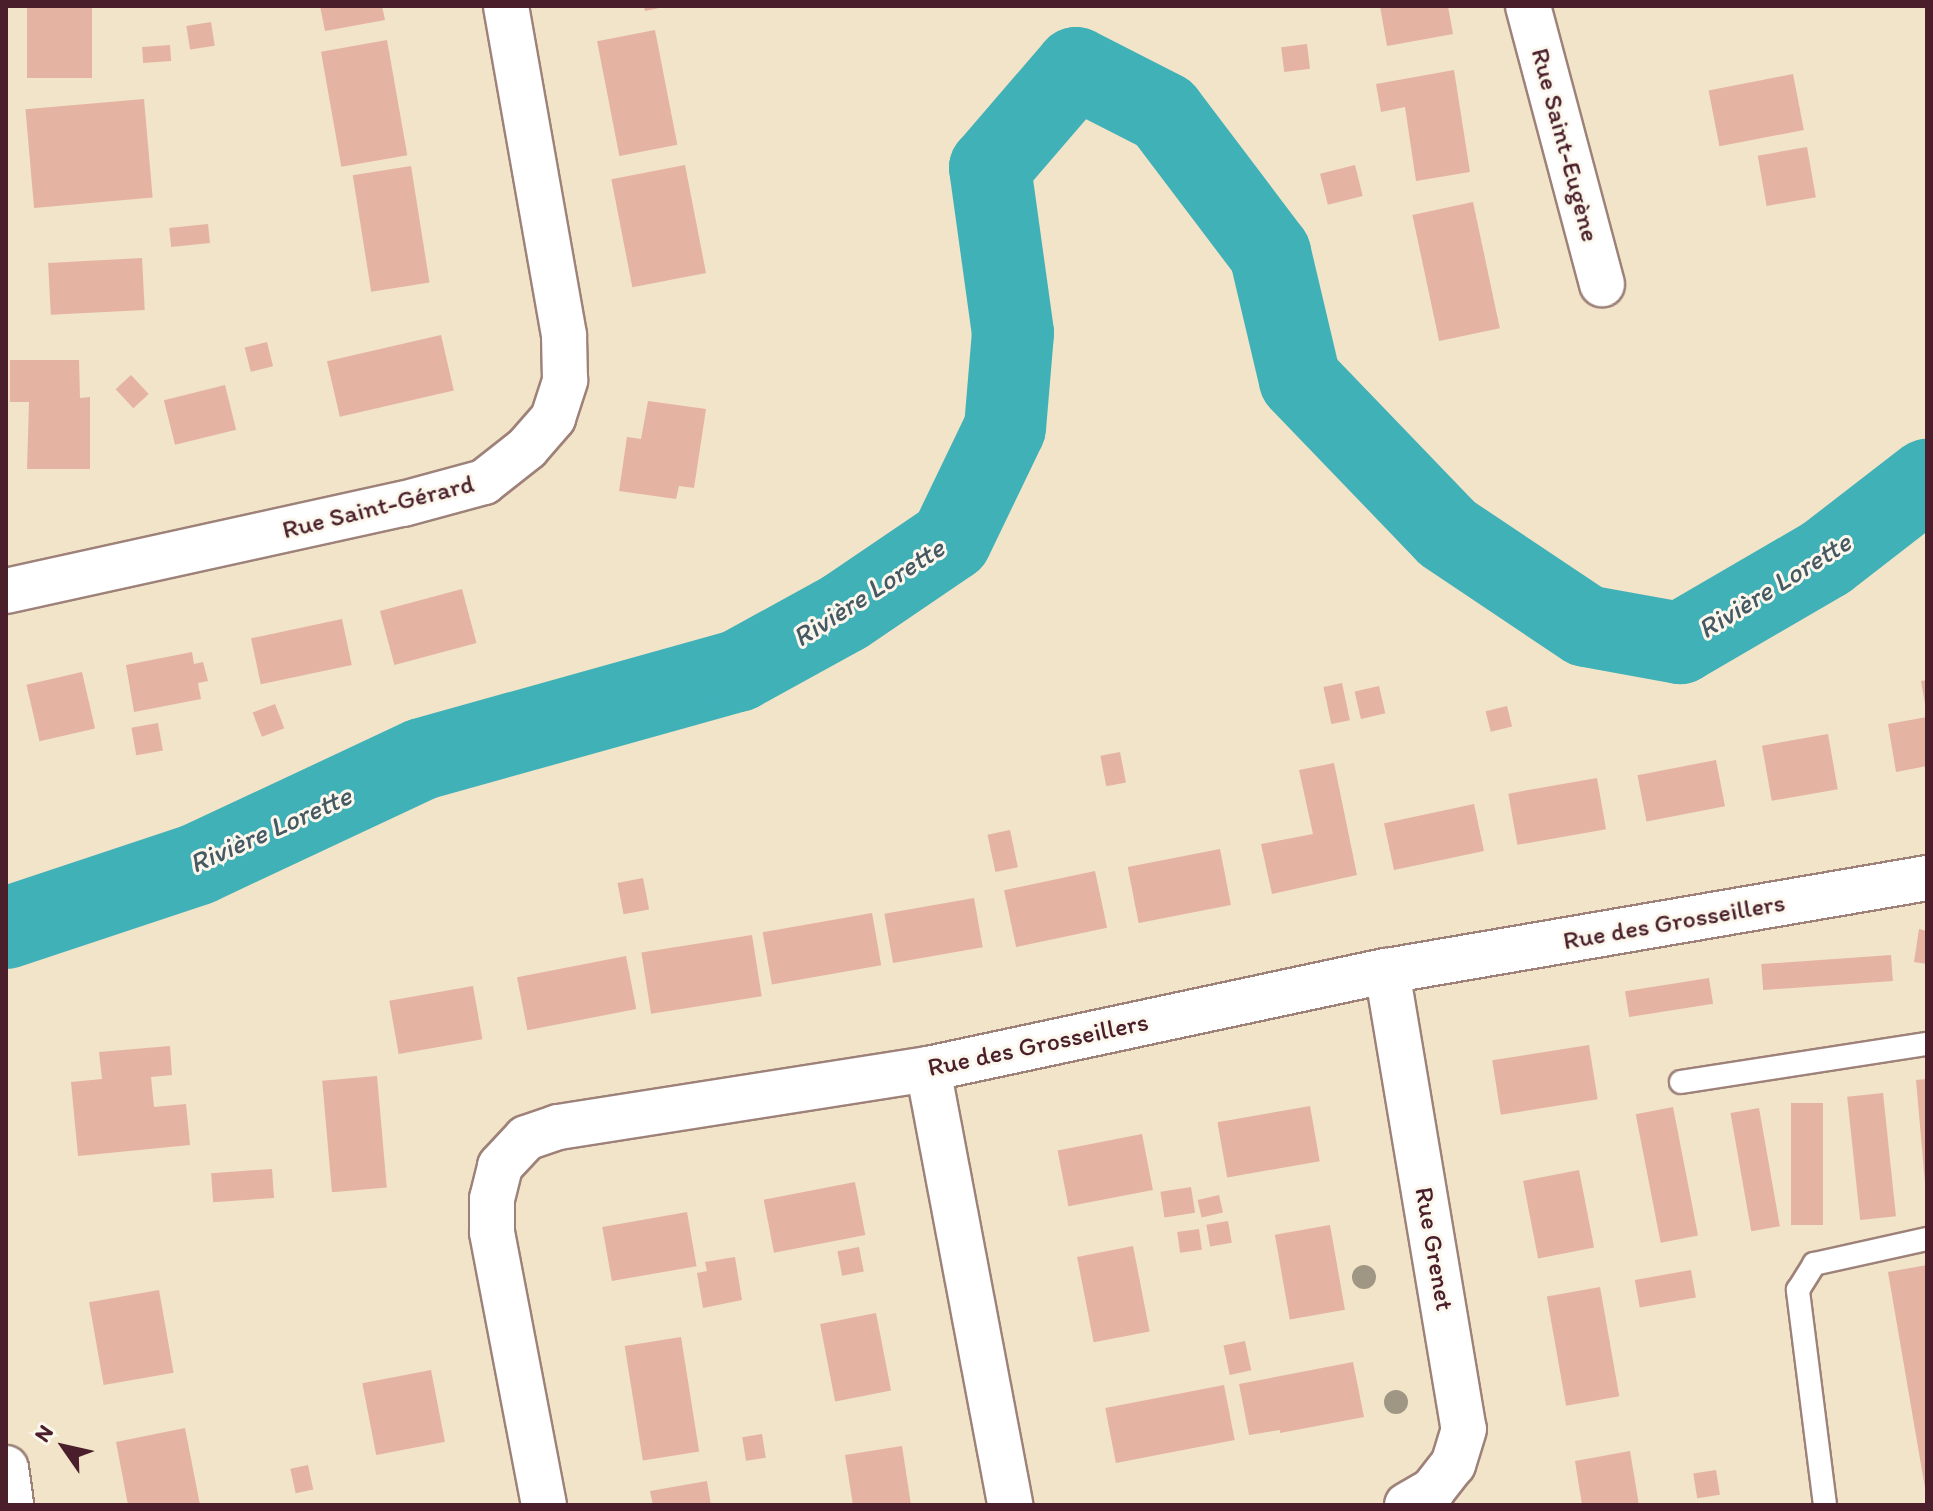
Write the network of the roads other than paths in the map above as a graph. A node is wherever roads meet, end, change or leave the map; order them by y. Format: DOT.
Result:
graph roads {
  1 [pos="506,6"];
  2 [pos="1528,6"];
  3 [pos="1602,284"];
  4 [pos="6,591"];
  5 [pos="1927,878"];
  6 [pos="1387,971"];
  7 [pos="1927,1044"];
  8 [pos="928,1069"];
  9 [pos="1681,1082"];
  10 [pos="1927,1239"];
  11 [pos="6,1468"];
  12 [pos="11,1505"];
  13 [pos="544,1505"];
  14 [pos="1010,1505"];
  15 [pos="1407,1505"];
  16 [pos="1825,1505"];
  1 -- 4 [label="street, Rue Saint-Gérard"];
  2 -- 3 [label="street, Rue Saint-Eugène"];
  5 -- 6 [label="street, Rue des Grosseillers"];
  6 -- 8 [label="street, Rue des Grosseillers"];
  6 -- 15 [label="street, Rue Grenet"];
  7 -- 9 [label="lane"];
  8 -- 13 [label="street, Rue des Grosseillers"];
  8 -- 14 [label="street"];
  10 -- 16 [label="lane"];
  11 -- 12 [label="street"];
}
